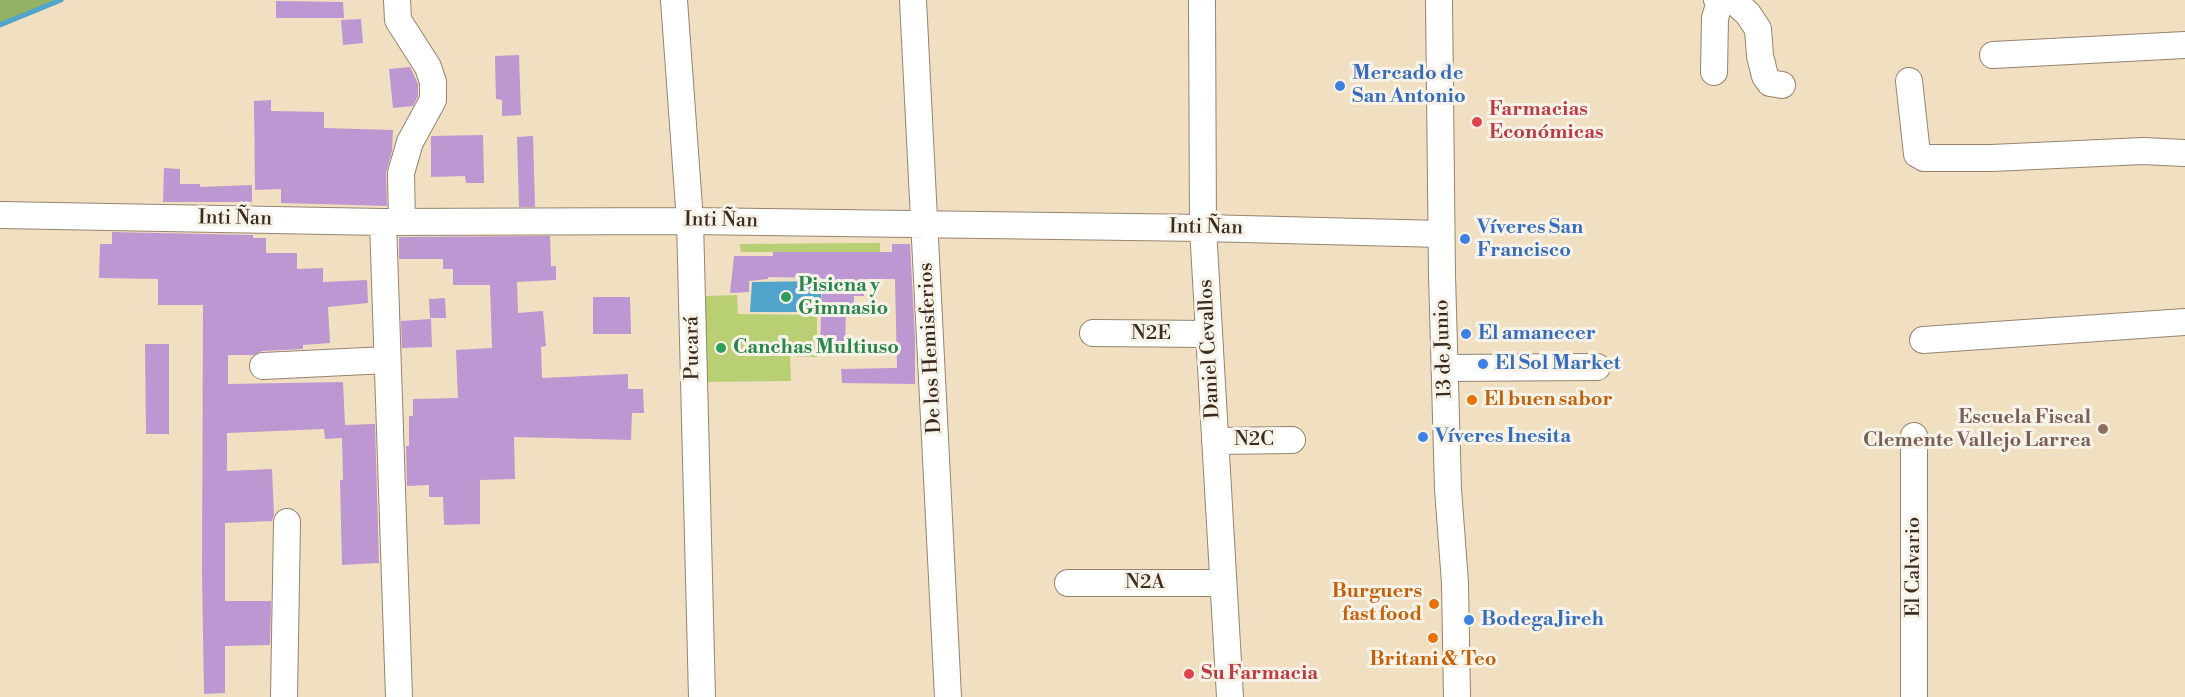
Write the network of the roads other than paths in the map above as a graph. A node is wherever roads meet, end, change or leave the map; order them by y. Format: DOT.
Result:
graph roads {
  1 [pos="397,0"];
  2 [pos="674,0"];
  3 [pos="913,0"];
  4 [pos="1202,0"];
  5 [pos="1439,0"];
  6 [pos="1717,0"];
  7 [pos="1733,0"];
  8 [pos="2185,45"];
  9 [pos="1993,55"];
  10 [pos="1714,72"];
  11 [pos="1909,81"];
  12 [pos="1782,85"];
  13 [pos="2185,153"];
  14 [pos="0,214"];
  15 [pos="690,221"];
  16 [pos="392,222"];
  17 [pos="925,225"];
  18 [pos="1203,228"];
  19 [pos="1441,234"];
  20 [pos="2185,322"];
  21 [pos="1093,333"];
  22 [pos="1209,334"];
  23 [pos="1923,340"];
  24 [pos="387,360"];
  25 [pos="263,366"];
  26 [pos="1597,367"];
  27 [pos="1445,368"];
  28 [pos="1914,436"];
  29 [pos="1292,440"];
  30 [pos="1215,441"];
  31 [pos="287,522"];
  32 [pos="1068,583"];
  33 [pos="1223,583"];
  34 [pos="284,697"];
  35 [pos="399,697"];
  36 [pos="702,697"];
  37 [pos="948,697"];
  38 [pos="1230,697"];
  39 [pos="1458,697"];
  40 [pos="1914,697"];
  1 -- 16 [label="street"];
  2 -- 15 [label="street, Pucará"];
  3 -- 17 [label="street, De los Hemisferios"];
  4 -- 18 [label="street, Daniel Cevallos"];
  5 -- 19 [label="street, 13 de Junio"];
  6 -- 10 [label="street"];
  7 -- 12 [label="street"];
  8 -- 9 [label="street"];
  11 -- 13 [label="street"];
  14 -- 16 [label="street, Inti Ñan"];
  15 -- 16 [label="street, Inti Ñan"];
  15 -- 17 [label="street, Inti Ñan"];
  15 -- 36 [label="street, Pucará"];
  16 -- 24 [label="street"];
  17 -- 18 [label="street, Inti Ñan"];
  17 -- 37 [label="street, De los Hemisferios"];
  18 -- 19 [label="street, Inti Ñan"];
  18 -- 22 [label="street, Daniel Cevallos"];
  19 -- 27 [label="street, 13 de Junio"];
  20 -- 23 [label="street"];
  21 -- 22 [label="street, N2E"];
  22 -- 30 [label="street, Daniel Cevallos"];
  24 -- 25 [label="street"];
  24 -- 35 [label="street"];
  26 -- 27 [label="street"];
  27 -- 39 [label="street, 13 de Junio"];
  28 -- 40 [label="street, El Calvario"];
  29 -- 30 [label="street, N2C"];
  30 -- 33 [label="street, Daniel Cevallos"];
  31 -- 34 [label="street"];
  32 -- 33 [label="street, N2A"];
  33 -- 38 [label="street, Daniel Cevallos"];
}
